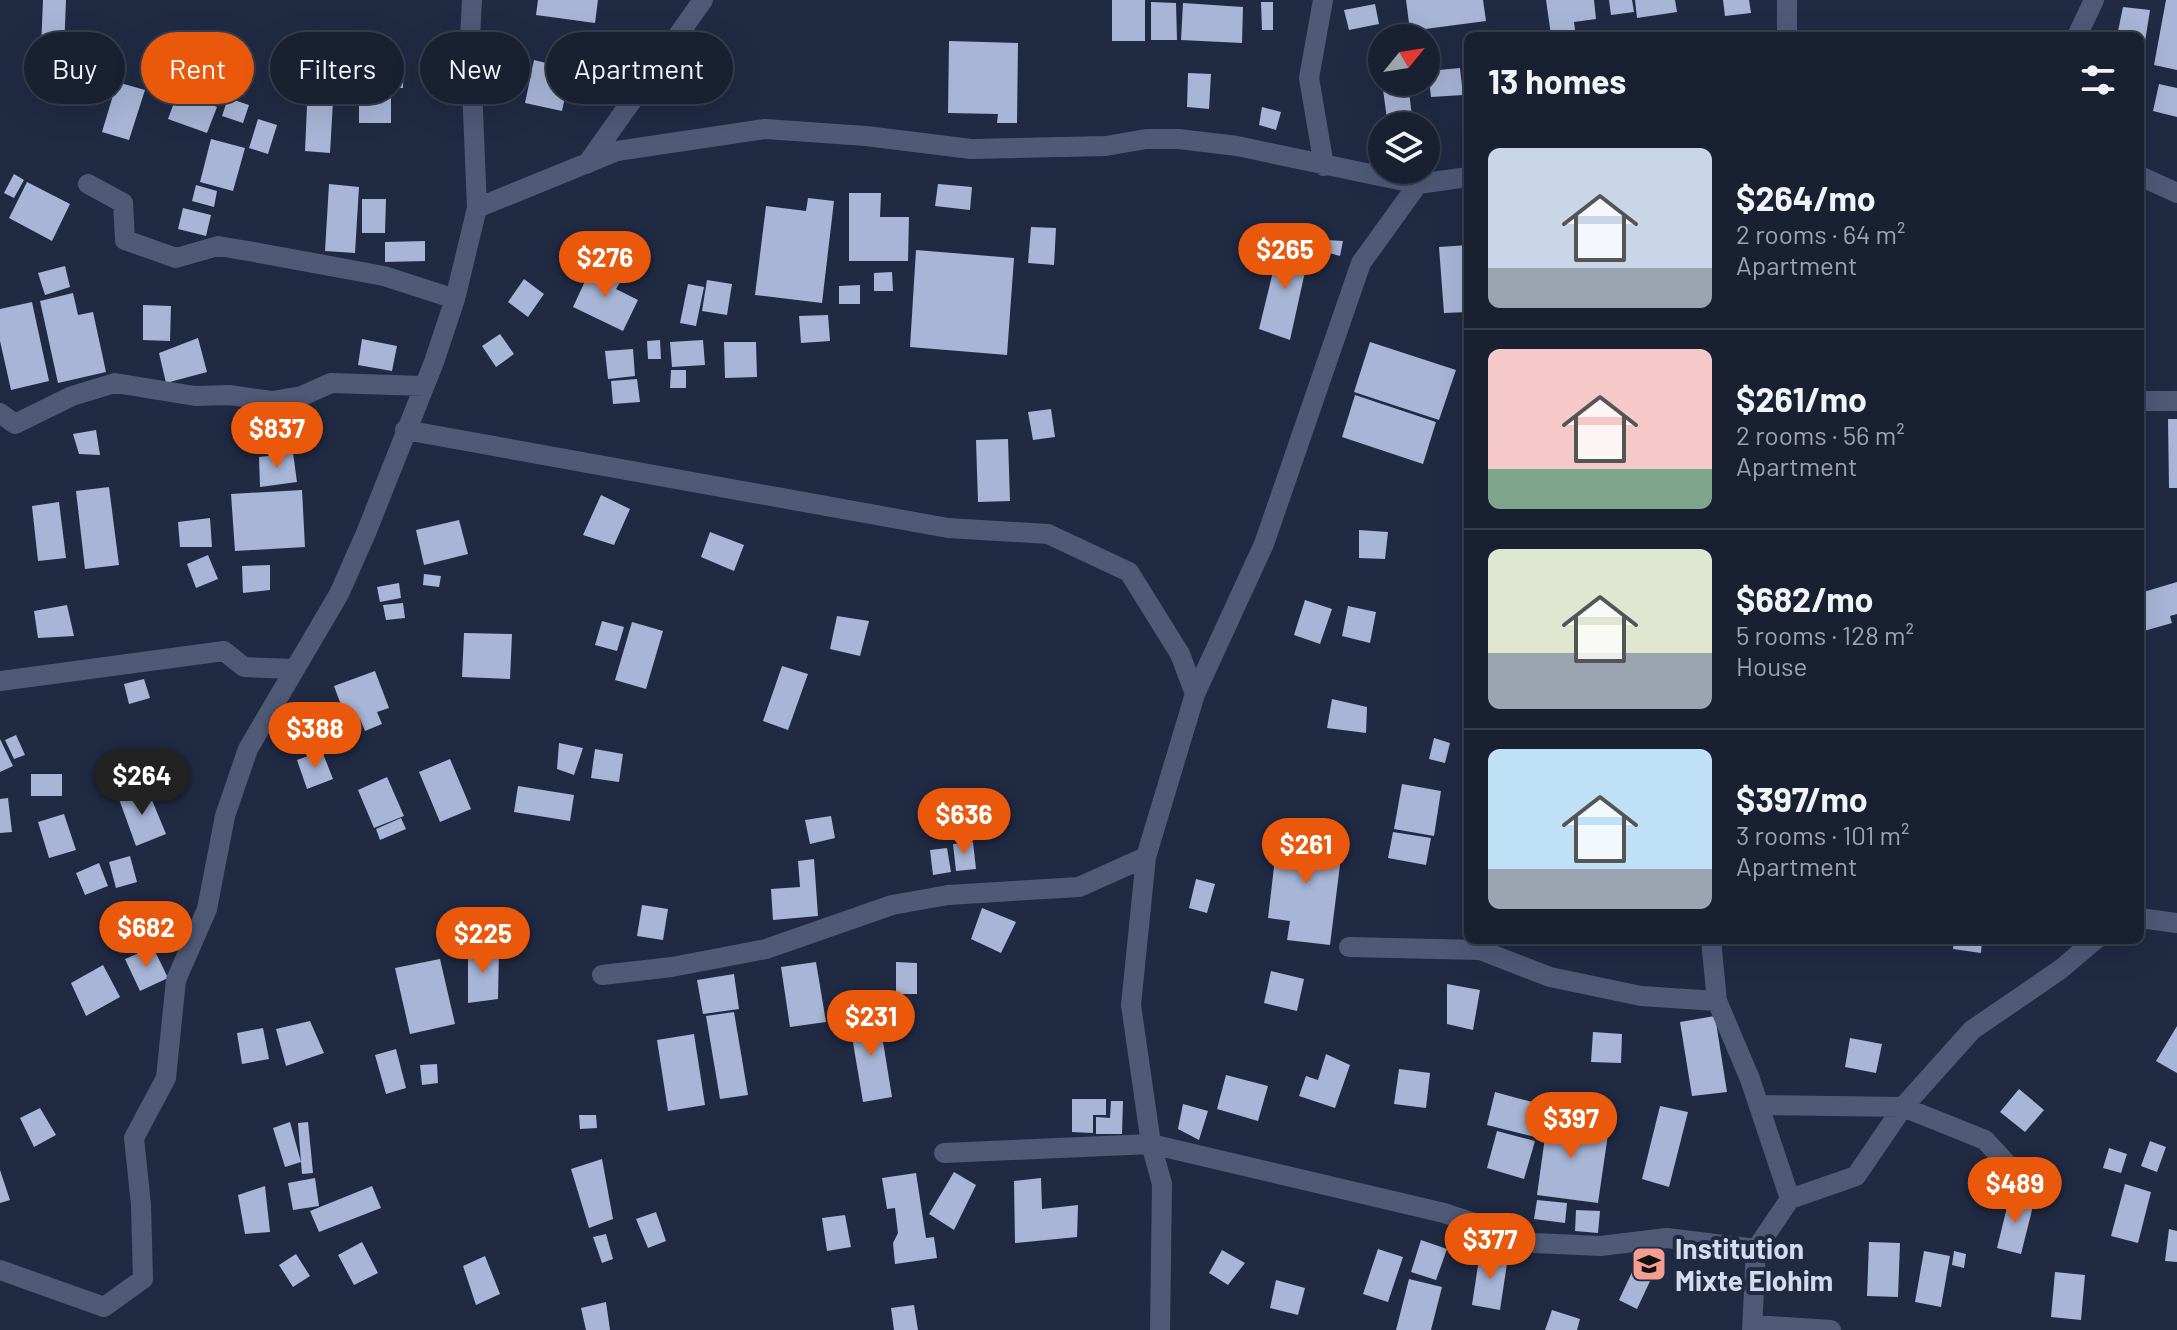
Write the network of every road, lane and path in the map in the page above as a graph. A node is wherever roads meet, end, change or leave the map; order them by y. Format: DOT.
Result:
graph roads {
  1 [pos="472,0"];
  2 [pos="703,0"];
  3 [pos="1323,0"];
  4 [pos="1787,0"];
  5 [pos="2094,0"];
  6 [pos="1787,32"];
  7 [pos="2079,32"];
  8 [pos="587,164"];
  9 [pos="1324,166"];
  10 [pos="1368,174"];
  11 [pos="1464,178"];
  12 [pos="2144,178"];
  13 [pos="1440,181"];
  14 [pos="88,184"];
  15 [pos="1418,184"];
  16 [pos="2177,193"];
  17 [pos="477,208"];
  18 [pos="455,299"];
  19 [pos="423,386"];
  20 [pos="2144,401"];
  21 [pos="2177,401"];
  22 [pos="0,413"];
  23 [pos="405,430"];
  24 [pos="294,669"];
  25 [pos="0,681"];
  26 [pos="1195,694"];
  27 [pos="1146,857"];
  28 [pos="2144,919"];
  29 [pos="2177,923"];
  30 [pos="1711,944"];
  31 [pos="2090,944"];
  32 [pos="1349,947"];
  33 [pos="602,975"];
  34 [pos="1717,1001"];
  35 [pos="1759,1105"];
  36 [pos="1903,1107"];
  37 [pos="1151,1144"];
  38 [pos="944,1153"];
  39 [pos="2018,1176"];
  40 [pos="1790,1199"];
  41 [pos="1756,1249"];
  42 [pos="0,1270"];
  43 [pos="1753,1327"];
  44 [pos="1160,1330"];
  45 [pos="1831,1330"];
  1 -- 17 [label="street"];
  2 -- 8 [label="street"];
  3 -- 9 [label="street"];
  4 -- 6 [label="street"];
  5 -- 7 [label="street"];
  8 -- 9 [label="street"];
  8 -- 17 [label="street"];
  9 -- 10 [label="street"];
  11 -- 13 [label="street"];
  12 -- 16 [label="street"];
  14 -- 18 [label="street"];
  15 -- 26 [label="street"];
  17 -- 18 [label="street"];
  18 -- 19 [label="street"];
  19 -- 22 [label="street"];
  19 -- 23 [label="street"];
  20 -- 21 [label="street"];
  23 -- 24 [label="street"];
  23 -- 26 [label="street"];
  24 -- 25 [label="street"];
  24 -- 42 [label="street"];
  26 -- 27 [label="street"];
  27 -- 33 [label="street"];
  27 -- 37 [label="street"];
  28 -- 29 [label="street"];
  30 -- 34 [label="street"];
  31 -- 36 [label="street"];
  32 -- 34 [label="street"];
  34 -- 35 [label="street"];
  35 -- 36 [label="street"];
  35 -- 40 [label="street"];
  36 -- 39 [label="street"];
  36 -- 40 [label="street"];
  37 -- 38 [label="street"];
  37 -- 41 [label="street"];
  37 -- 44 [label="street"];
  40 -- 41 [label="street"];
  41 -- 43 [label="street"];
  43 -- 45 [label="street"];
}
